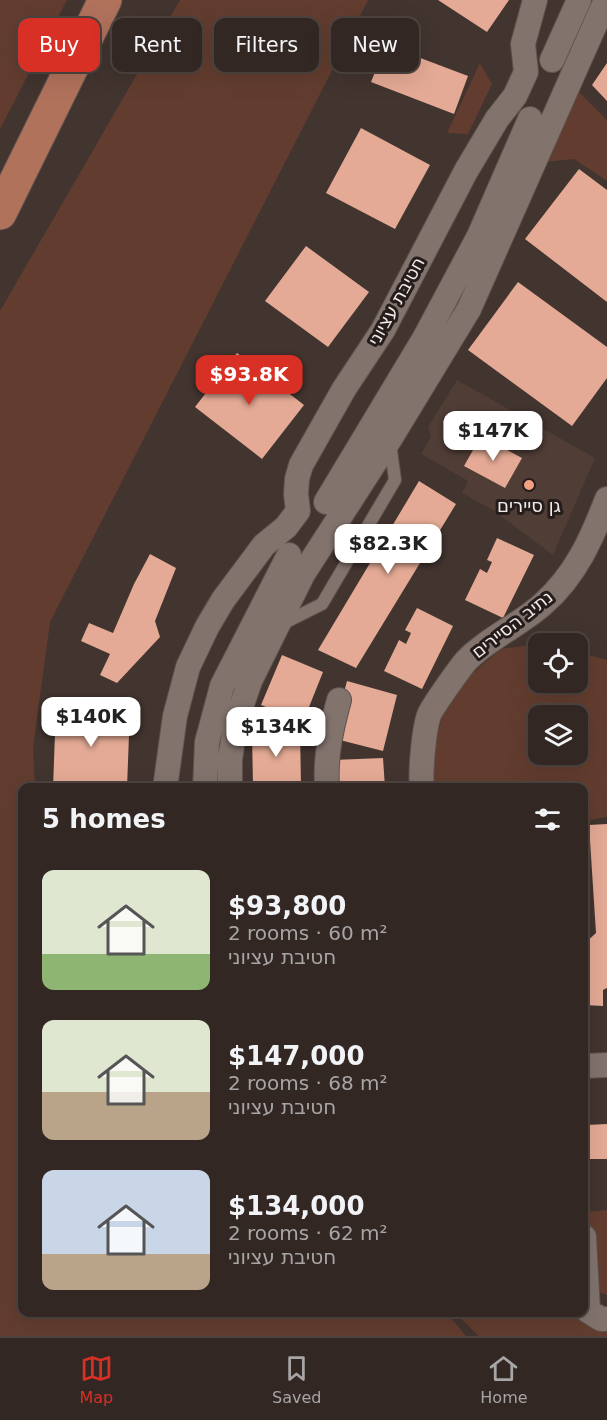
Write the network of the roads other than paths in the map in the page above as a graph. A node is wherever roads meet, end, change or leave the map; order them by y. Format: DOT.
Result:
graph roads {
  1 [pos="105,0"];
  2 [pos="535,0"];
  3 [pos="579,0"];
  4 [pos="606,0"];
  5 [pos="552,60"];
  6 [pos="577,64"];
  7 [pos="526,72"];
  8 [pos="515,96"];
  9 [pos="531,119"];
  10 [pos="544,140"];
  11 [pos="0,213"];
  12 [pos="390,439"];
  13 [pos="607,499"];
  14 [pos="336,504"];
  15 [pos="292,519"];
  16 [pos="296,565"];
  17 [pos="276,627"];
  18 [pos="339,700"];
  19 [pos="166,783"];
  20 [pos="205,783"];
  21 [pos="230,783"];
  22 [pos="327,783"];
  23 [pos="421,783"];
  24 [pos="607,1065"];
  25 [pos="588,1066"];
  26 [pos="588,1311"];
  27 [pos="607,1319"];
  1 -- 11 [label="main road"];
  2 -- 7 [label="street, חטיבת עציוני"];
  3 -- 5 [label="street"];
  4 -- 6 [label="street"];
  5 -- 6 [label="street"];
  5 -- 7 [label="street"];
  6 -- 10 [label="street"];
  7 -- 8 [label="street, חטיבת עציוני"];
  8 -- 9 [label="street"];
  8 -- 15 [label="street, חטיבת עציוני"];
  9 -- 10 [label="street"];
  9 -- 14 [label="street"];
  10 -- 12 [label="street"];
  12 -- 14 [label="street"];
  12 -- 17 [label="lane"];
  13 -- 23 [label="street, נתיב הסיירים"];
  14 -- 15 [label="street"];
  14 -- 16 [label="street"];
  15 -- 16 [label="street, חטיבת עציוני"];
  15 -- 19 [label="street"];
  16 -- 17 [label="street"];
  16 -- 20 [label="street"];
  17 -- 21 [label="street"];
  18 -- 22 [label="street"];
  24 -- 25 [label="street"];
  26 -- 27 [label="street"];
}
